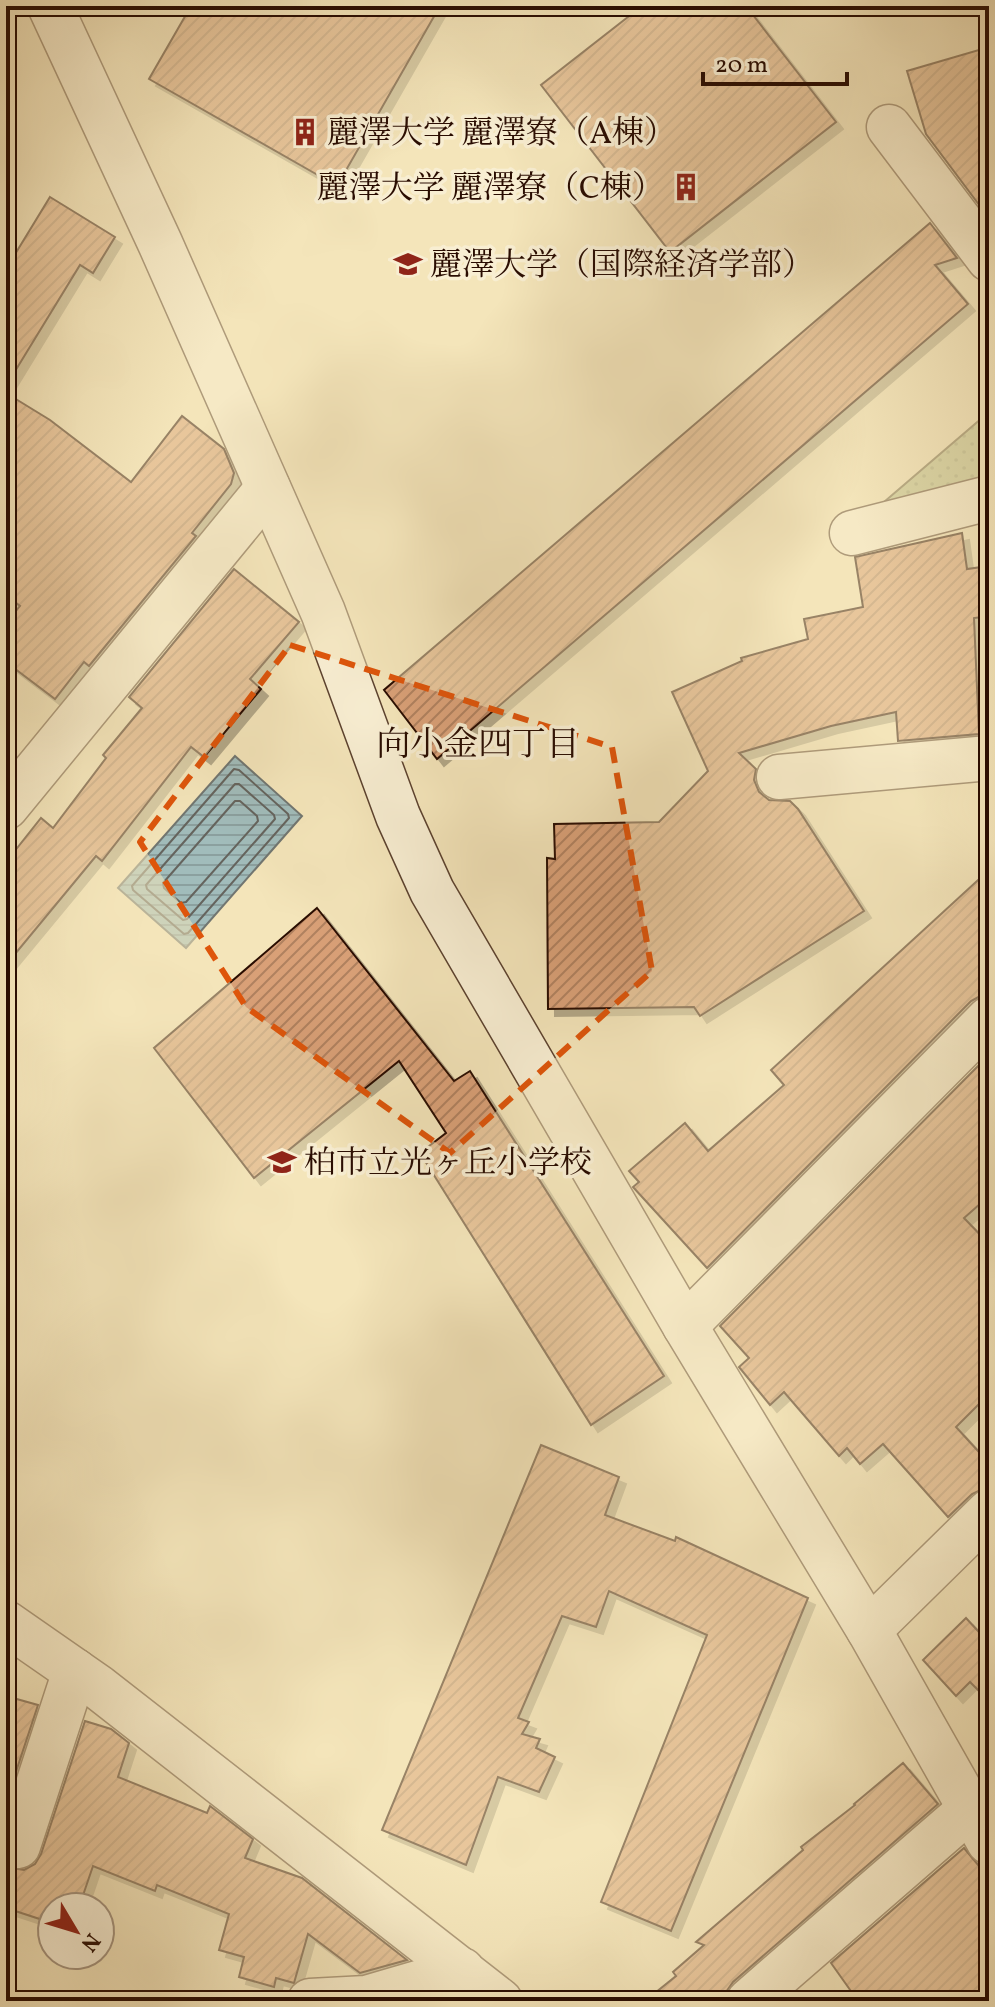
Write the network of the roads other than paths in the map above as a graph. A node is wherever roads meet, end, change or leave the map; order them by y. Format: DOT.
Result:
graph roads {
  1 [pos="50,6"];
  2 [pos="889,127"];
  3 [pos="989,259"];
  4 [pos="268,488"];
  5 [pos="989,498"];
  6 [pos="852,533"];
  7 [pos="989,758"];
  8 [pos="779,777"];
  9 [pos="6,807"];
  10 [pos="989,1019"];
  11 [pos="685,1326"];
  12 [pos="989,1512"];
  13 [pos="6,1623"];
  14 [pos="869,1630"];
  15 [pos="75,1671"];
  16 [pos="979,1826"];
  17 [pos="18,1846"];
  18 [pos="462,1970"];
  19 [pos="310,2001"];
  20 [pos="500,2001"];
  21 [pos="749,2001"];
  1 -- 4 [label="street"];
  2 -- 3 [label="street"];
  4 -- 9 [label="street"];
  4 -- 11 [label="street"];
  5 -- 6 [label="street"];
  7 -- 8 [label="street"];
  10 -- 11 [label="street"];
  11 -- 14 [label="street"];
  12 -- 14 [label="street"];
  13 -- 15 [label="street"];
  14 -- 16 [label="street"];
  15 -- 17 [label="street"];
  15 -- 18 [label="street"];
  16 -- 21 [label="street"];
  18 -- 19 [label="street"];
  18 -- 20 [label="street"];
}
